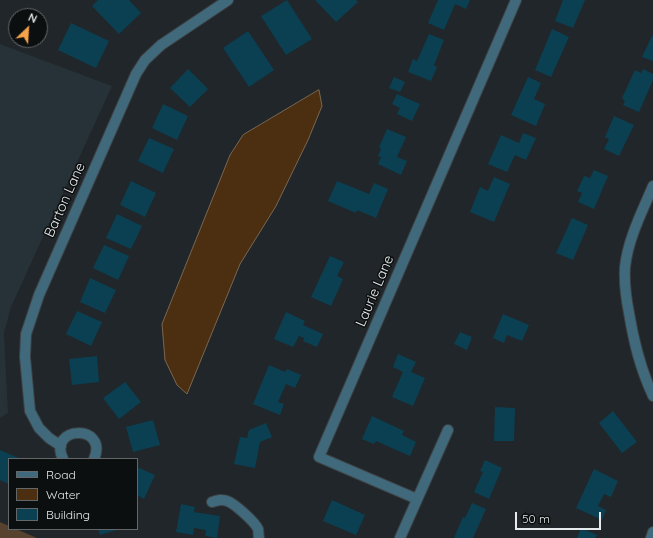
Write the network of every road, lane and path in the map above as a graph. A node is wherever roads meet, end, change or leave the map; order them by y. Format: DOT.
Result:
graph roads {
  1 [pos="228,0"];
  2 [pos="516,0"];
  3 [pos="653,186"];
  4 [pos="653,396"];
  5 [pos="448,430"];
  6 [pos="61,446"];
  7 [pos="62,458"];
  8 [pos="94,458"];
  9 [pos="417,499"];
  10 [pos="212,502"];
  11 [pos="653,532"];
  12 [pos="259,538"];
  13 [pos="400,538"];
  14 [pos="650,538"];
  1 -- 6 [label="street, Barton Lane"];
  2 -- 9 [label="street, Laurie Lane"];
  3 -- 4 [label="street"];
  5 -- 9 [label="street"];
  6 -- 7 [label="street"];
  6 -- 8 [label="street"];
  9 -- 13 [label="street"];
  10 -- 12 [label="street"];
  11 -- 14 [label="street"];
}
